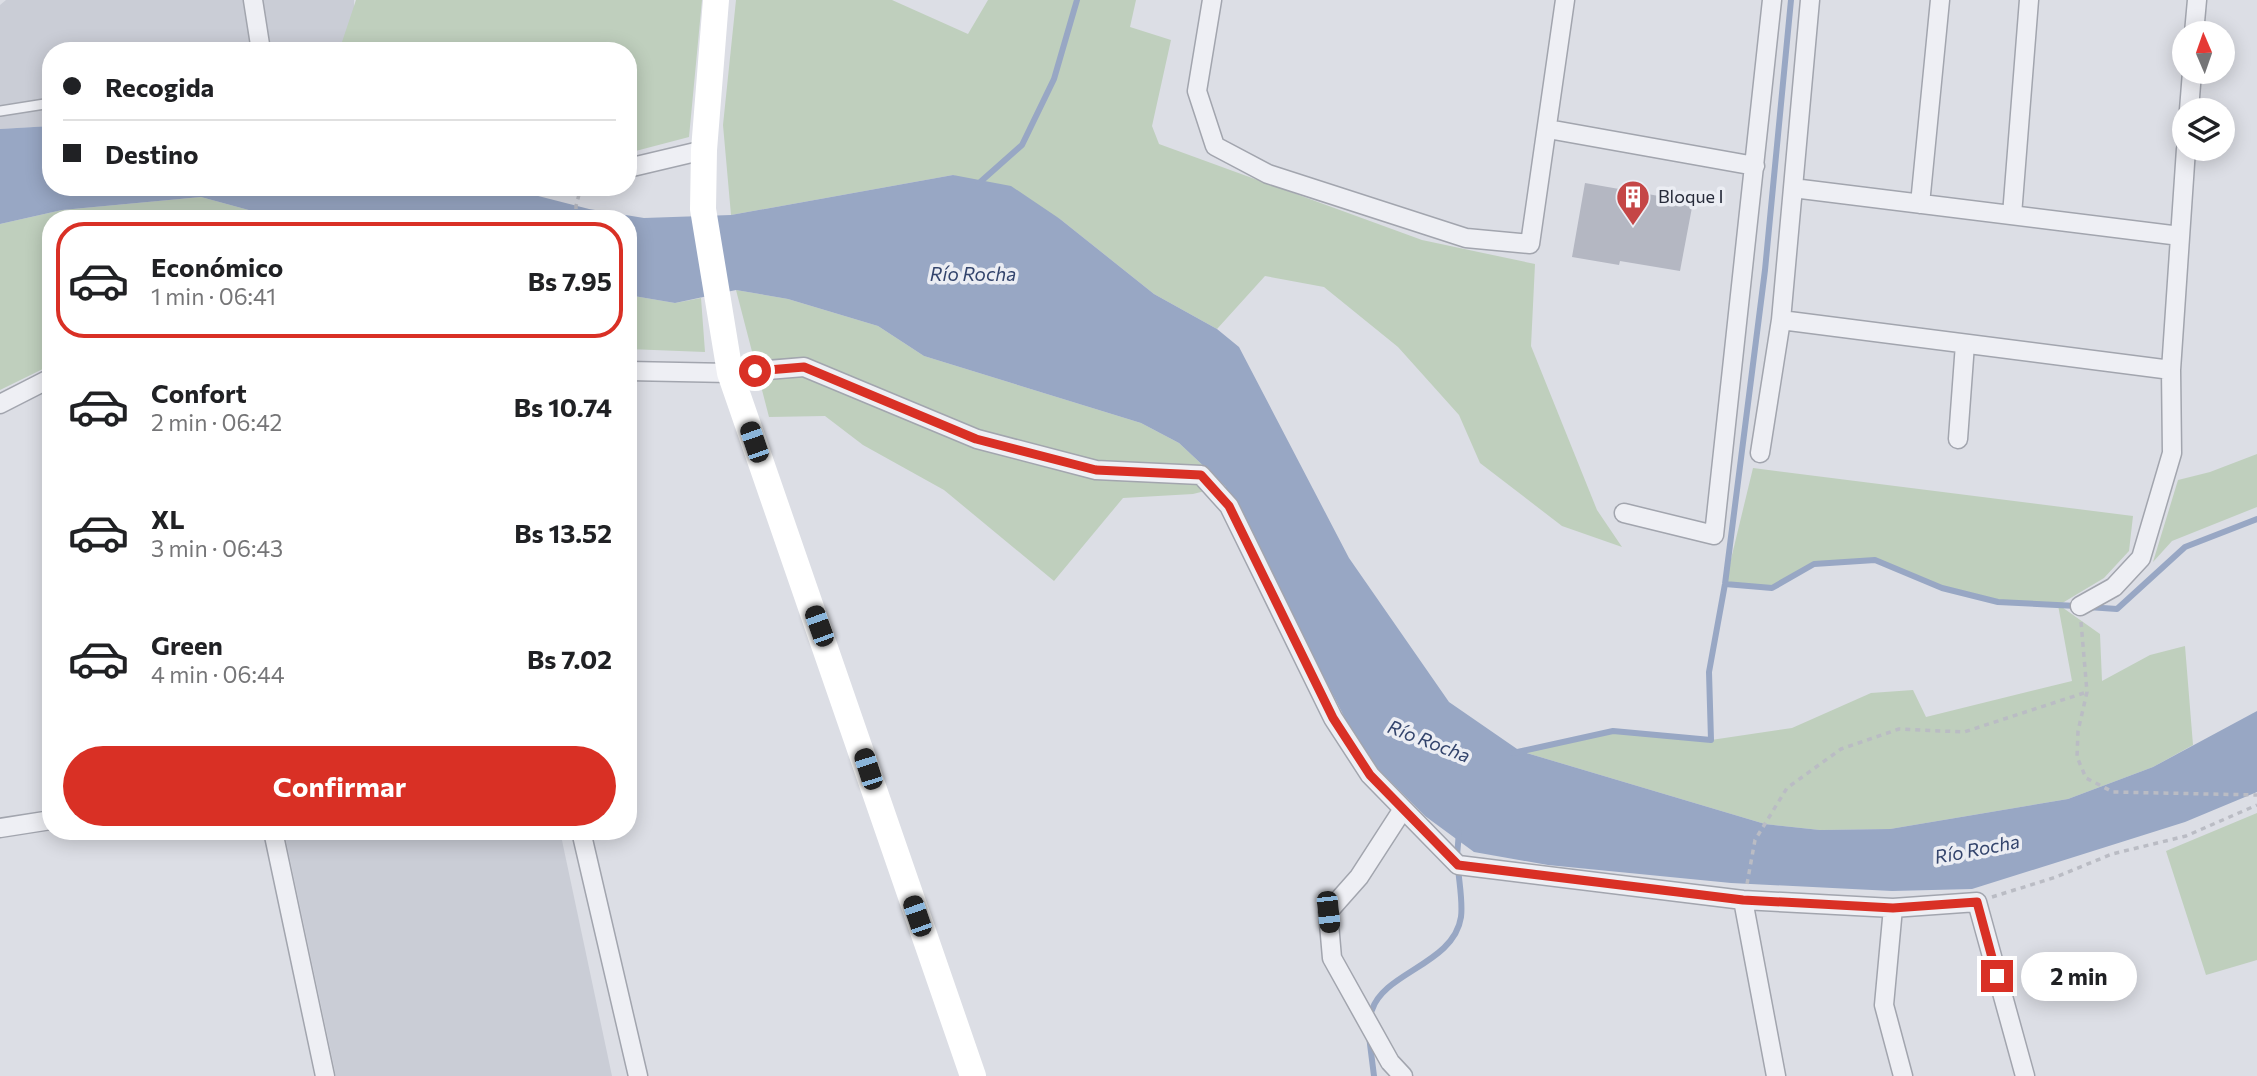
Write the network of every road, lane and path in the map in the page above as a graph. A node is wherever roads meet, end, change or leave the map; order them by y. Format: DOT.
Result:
graph roads {
  1 [pos="253,0"];
  2 [pos="716,0"];
  3 [pos="1212,0"];
  4 [pos="1565,0"];
  5 [pos="1772,0"];
  6 [pos="1810,0"];
  7 [pos="1940,0"];
  8 [pos="2029,0"];
  9 [pos="2197,0"];
  10 [pos="2195,21"];
  11 [pos="260,42"];
  12 [pos="42,104"];
  13 [pos="0,111"];
  14 [pos="1548,129"];
  15 [pos="704,150"];
  16 [pos="2185,161"];
  17 [pos="637,166"];
  18 [pos="1755,166"];
  19 [pos="1793,188"];
  20 [pos="1920,204"];
  21 [pos="2012,215"];
  22 [pos="2180,236"];
  23 [pos="1781,320"];
  24 [pos="1965,344"];
  25 [pos="2171,370"];
  26 [pos="637,371"];
  27 [pos="730,373"];
  28 [pos="42,383"];
  29 [pos="0,404"];
  30 [pos="1958,439"];
  31 [pos="1760,453"];
  32 [pos="1624,513"];
  33 [pos="2080,606"];
  34 [pos="2087,692"];
  35 [pos="2257,795"];
  36 [pos="2257,805"];
  37 [pos="1403,809"];
  38 [pos="42,821"];
  39 [pos="0,828"];
  40 [pos="275,840"];
  41 [pos="583,840"];
  42 [pos="1743,900"];
  43 [pos="1977,902"];
  44 [pos="1893,908"];
  45 [pos="325,1076"];
  46 [pos="638,1076"];
  47 [pos="973,1076"];
  48 [pos="1403,1076"];
  49 [pos="1776,1076"];
  50 [pos="1903,1076"];
  51 [pos="2025,1076"];
  1 -- 11 [label="street"];
  2 -- 15 [label="main road"];
  3 -- 14 [label="street"];
  4 -- 14 [label="street"];
  5 -- 18 [label="street"];
  6 -- 19 [label="street"];
  7 -- 20 [label="street"];
  8 -- 21 [label="street"];
  9 -- 10 [label="street"];
  12 -- 13 [label="lane"];
  14 -- 18 [label="street"];
  15 -- 17 [label="street"];
  15 -- 27 [label="main road"];
  16 -- 22 [label="street"];
  18 -- 32 [label="street"];
  19 -- 20 [label="street"];
  19 -- 23 [label="street"];
  20 -- 21 [label="street"];
  21 -- 22 [label="street"];
  22 -- 25 [label="street"];
  23 -- 24 [label="street"];
  23 -- 31 [label="street"];
  24 -- 25 [label="street"];
  24 -- 30 [label="street"];
  25 -- 33 [label="street"];
  26 -- 27 [label="street"];
  27 -- 37 [label="street"];
  27 -- 47 [label="main road"];
  28 -- 29 [label="street"];
  33 -- 34 [label="path"];
  34 -- 35 [label="path"];
  34 -- 42 [label="path"];
  36 -- 43 [label="path"];
  37 -- 42 [label="street"];
  37 -- 48 [label="street"];
  38 -- 39 [label="street"];
  40 -- 45 [label="street"];
  41 -- 46 [label="street"];
  42 -- 44 [label="street"];
  42 -- 49 [label="street"];
  43 -- 44 [label="street"];
  43 -- 51 [label="street"];
  44 -- 50 [label="street"];
}
